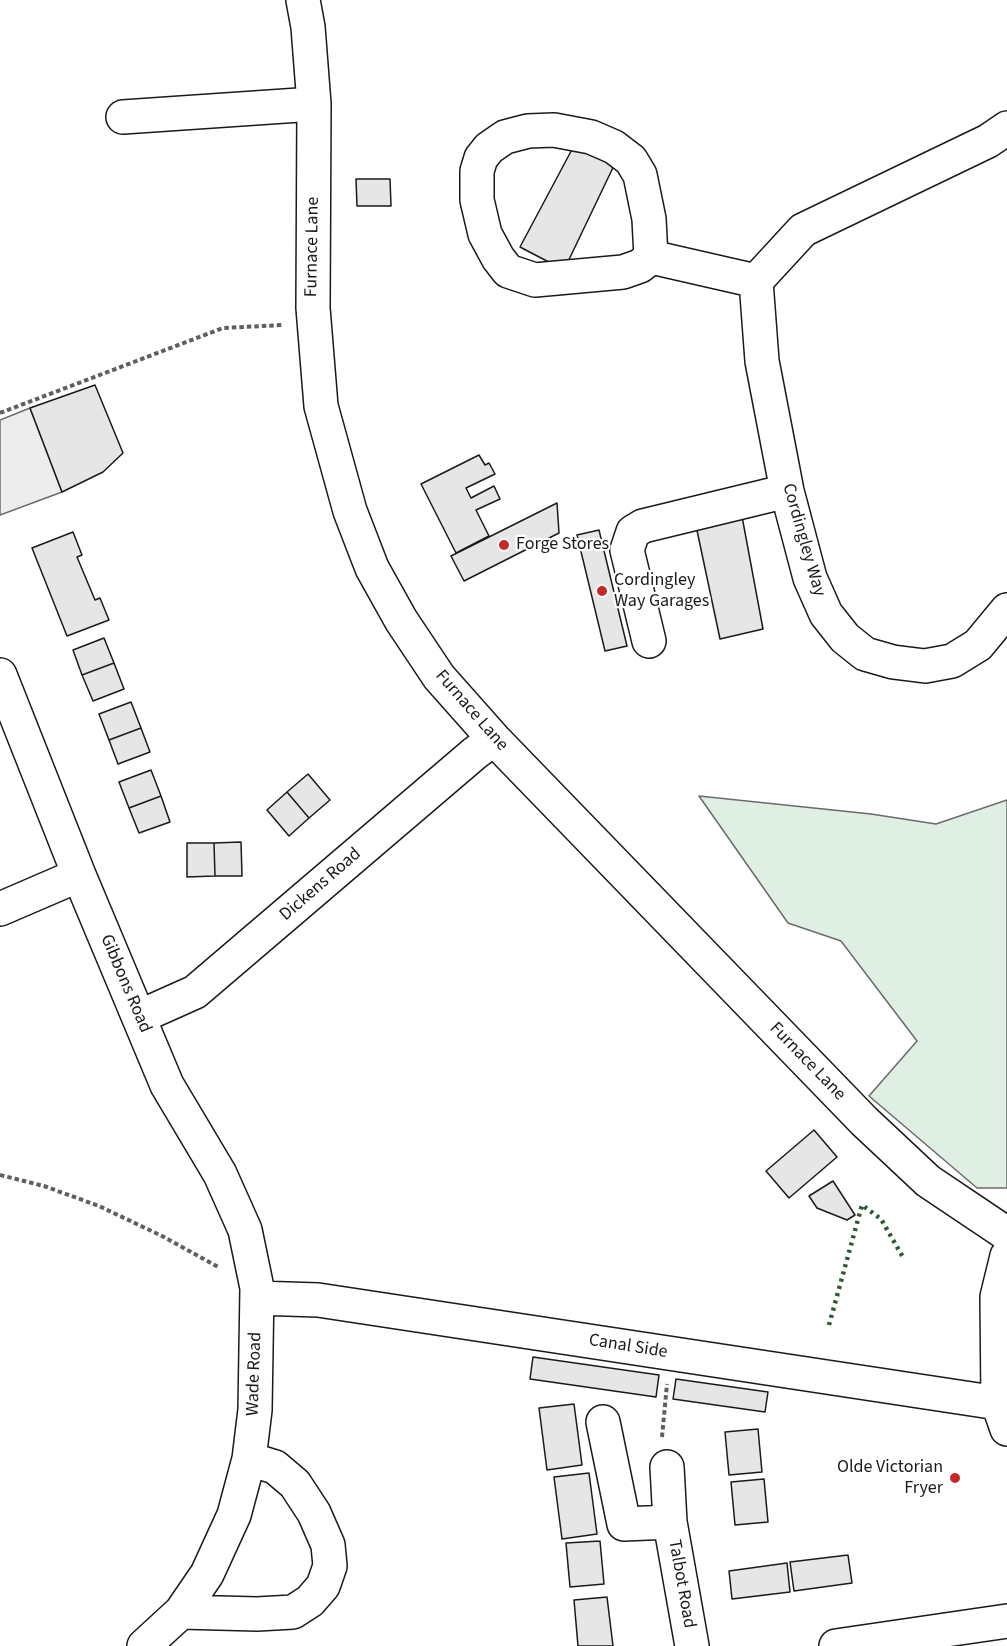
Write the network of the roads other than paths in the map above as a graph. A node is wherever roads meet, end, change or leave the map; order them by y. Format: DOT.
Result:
graph roads {
  1 [pos="303,0"];
  2 [pos="314,104"];
  3 [pos="123,117"];
  4 [pos="1007,128"];
  5 [pos="651,257"];
  6 [pos="756,281"];
  7 [pos="787,491"];
  8 [pos="1007,609"];
  9 [pos="648,641"];
  10 [pos="0,675"];
  11 [pos="494,739"];
  12 [pos="79,875"];
  13 [pos="0,909"];
  14 [pos="139,1017"];
  15 [pos="1007,1234"];
  16 [pos="1007,1256"];
  17 [pos="257,1293"];
  18 [pos="1002,1416"];
  19 [pos="603,1422"];
  20 [pos="249,1459"];
  21 [pos="667,1467"];
  22 [pos="670,1522"];
  23 [pos="182,1612"];
  24 [pos="1007,1621"];
  25 [pos="144,1646"];
  26 [pos="692,1646"];
  27 [pos="836,1646"];
  1 -- 2 [label="street, Furnace Lane"];
  2 -- 3 [label="street"];
  2 -- 11 [label="street, Furnace Lane"];
  4 -- 6 [label="street"];
  5 -- 5 [label="street"];
  5 -- 6 [label="street"];
  6 -- 7 [label="street, Cordingley Way"];
  7 -- 8 [label="street, Cordingley Way"];
  7 -- 9 [label="street"];
  10 -- 12 [label="street, Gibbons Road"];
  11 -- 14 [label="street, Dickens Road"];
  11 -- 15 [label="street, Furnace Lane"];
  12 -- 13 [label="street"];
  12 -- 14 [label="street, Gibbons Road"];
  14 -- 17 [label="street, Gibbons Road"];
  16 -- 18 [label="street"];
  17 -- 18 [label="street, Canal Side"];
  17 -- 20 [label="street, Wade Road"];
  19 -- 22 [label="street, Talbot Road"];
  20 -- 23 [label="street, Wade Road"];
  20 -- 23 [label="street"];
  21 -- 22 [label="street, Talbot Road"];
  22 -- 26 [label="street, Talbot Road"];
  23 -- 25 [label="street, Wade Road"];
  24 -- 27 [label="street"];
}
